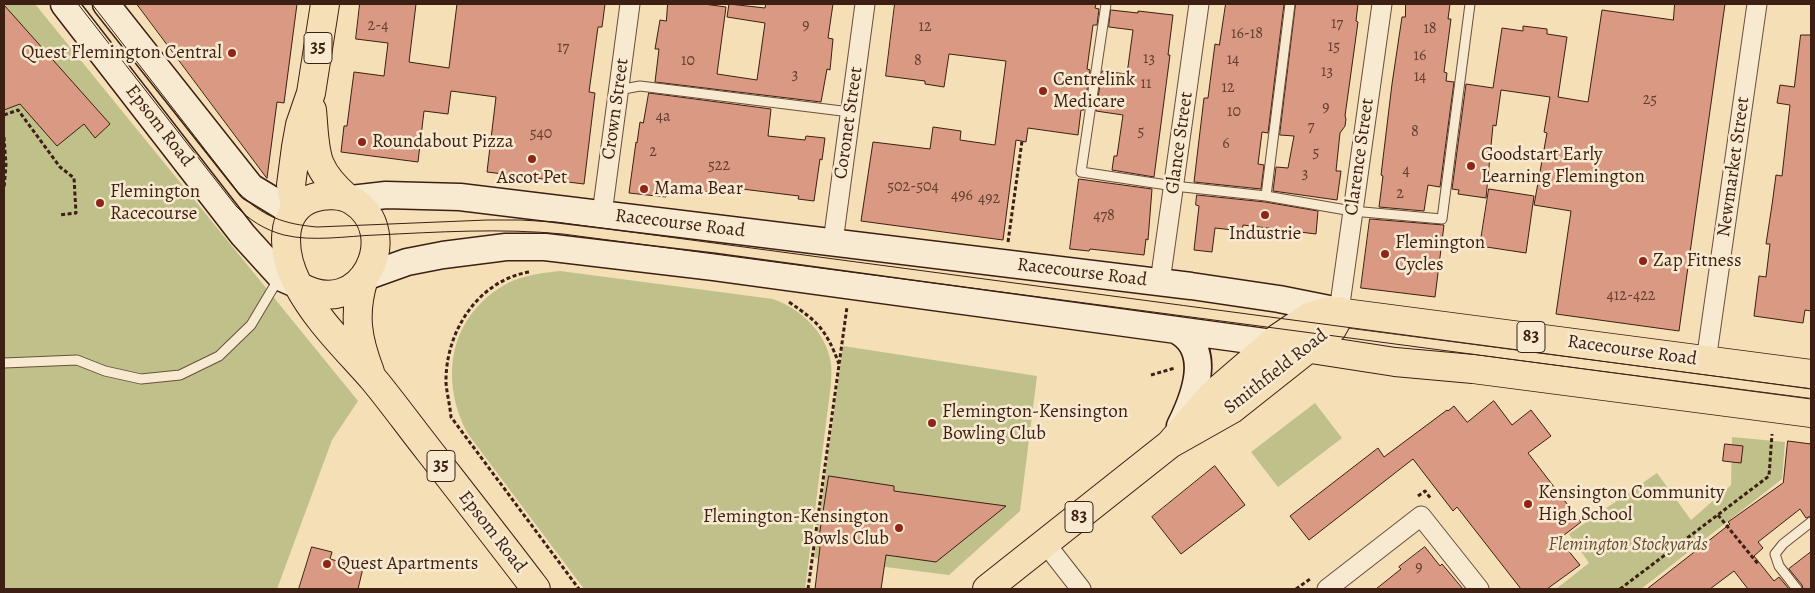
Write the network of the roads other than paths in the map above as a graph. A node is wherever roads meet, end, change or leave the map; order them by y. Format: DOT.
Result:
graph roads {
  1 [pos="64,4"];
  2 [pos="106,4"];
  3 [pos="325,4"];
  4 [pos="630,4"];
  5 [pos="865,4"];
  6 [pos="1106,4"];
  7 [pos="1199,4"];
  8 [pos="1290,4"];
  9 [pos="1382,4"];
  10 [pos="1470,4"];
  11 [pos="1757,4"];
  12 [pos="618,90"];
  13 [pos="311,93"];
  14 [pos="850,112"];
  15 [pos="1174,186"];
  16 [pos="1266,196"];
  17 [pos="349,199"];
  18 [pos="294,210"];
  19 [pos="1352,211"];
  20 [pos="602,214"];
  21 [pos="833,242"];
  22 [pos="364,278"];
  23 [pos="292,282"];
  24 [pos="1160,282"];
  25 [pos="828,283"];
  26 [pos="1339,311"];
  27 [pos="1176,330"];
  28 [pos="1272,343"];
  29 [pos="1309,348"];
  30 [pos="1706,360"];
  31 [pos="4,363"];
  32 [pos="1811,374"];
  33 [pos="374,380"];
  34 [pos="1708,398"];
  35 [pos="1811,413"];
  36 [pos="1172,441"];
  37 [pos="1811,522"];
  38 [pos="1045,543"];
  39 [pos="536,589"];
  40 [pos="987,589"];
  41 [pos="1081,589"];
  42 [pos="1327,589"];
  43 [pos="1479,589"];
  44 [pos="1797,589"];
  1 -- 23 [label="main road, Epsom Road"];
  2 -- 18 [label="main road, Epsom Road"];
  3 -- 13 [label="main road, 35"];
  4 -- 12 [label="street, Crown Street"];
  5 -- 14 [label="street, Coronet Street"];
  6 -- 15 [label="lane"];
  7 -- 15 [label="street, Glance Street"];
  8 -- 16 [label="lane"];
  9 -- 19 [label="street, Clarence Street"];
  10 -- 19 [label="lane"];
  11 -- 30 [label="street, Newmarket Street"];
  12 -- 14 [label="lane"];
  12 -- 20 [label="street, Crown Street"];
  13 -- 17 [label="main road, 35"];
  13 -- 18 [label="main road, 35"];
  14 -- 21 [label="street, Coronet Street"];
  15 -- 16 [label="lane"];
  15 -- 24 [label="street, Glance Street"];
  16 -- 19 [label="lane"];
  17 -- 18 [label="main road"];
  17 -- 20 [label="main road, Racecourse Road"];
  17 -- 22 [label="main road, 35"];
  18 -- 23 [label="main road, 35"];
  19 -- 26 [label="street, Clarence Street"];
  20 -- 21 [label="main road, Racecourse Road"];
  21 -- 24 [label="main road, Racecourse Road"];
  21 -- 25 [label="main road"];
  22 -- 23 [label="main road"];
  22 -- 25 [label="main road, Racecourse Road"];
  22 -- 33 [label="main road, Epsom Road / 35"];
  23 -- 31 [label="lane"];
  23 -- 33 [label="main road, Epsom Road / 35"];
  24 -- 26 [label="main road, Racecourse Road"];
  25 -- 27 [label="main road, Racecourse Road"];
  26 -- 28 [label="main road, Smithfield Road / 83"];
  26 -- 29 [label="main road, Smithfield Road"];
  26 -- 30 [label="main road, Racecourse Road / 83"];
  27 -- 28 [label="main road, Racecourse Road"];
  27 -- 36 [label="main road"];
  28 -- 29 [label="main road, Racecourse Road"];
  28 -- 36 [label="main road, Smithfield Road / 83"];
  29 -- 34 [label="main road, Racecourse Road / 83"];
  29 -- 36 [label="main road, Smithfield Road / 83"];
  30 -- 32 [label="main road, Racecourse Road / 83"];
  30 -- 34 [label="main road"];
  33 -- 39 [label="main road, Epsom Road / 35"];
  34 -- 35 [label="main road, Racecourse Road / 83"];
  36 -- 38 [label="main road, Smithfield Road / 83"];
  37 -- 44 [label="lane"];
  38 -- 40 [label="main road, Smithfield Road / 83"];
  38 -- 41 [label="street"];
  42 -- 43 [label="street"];
}
